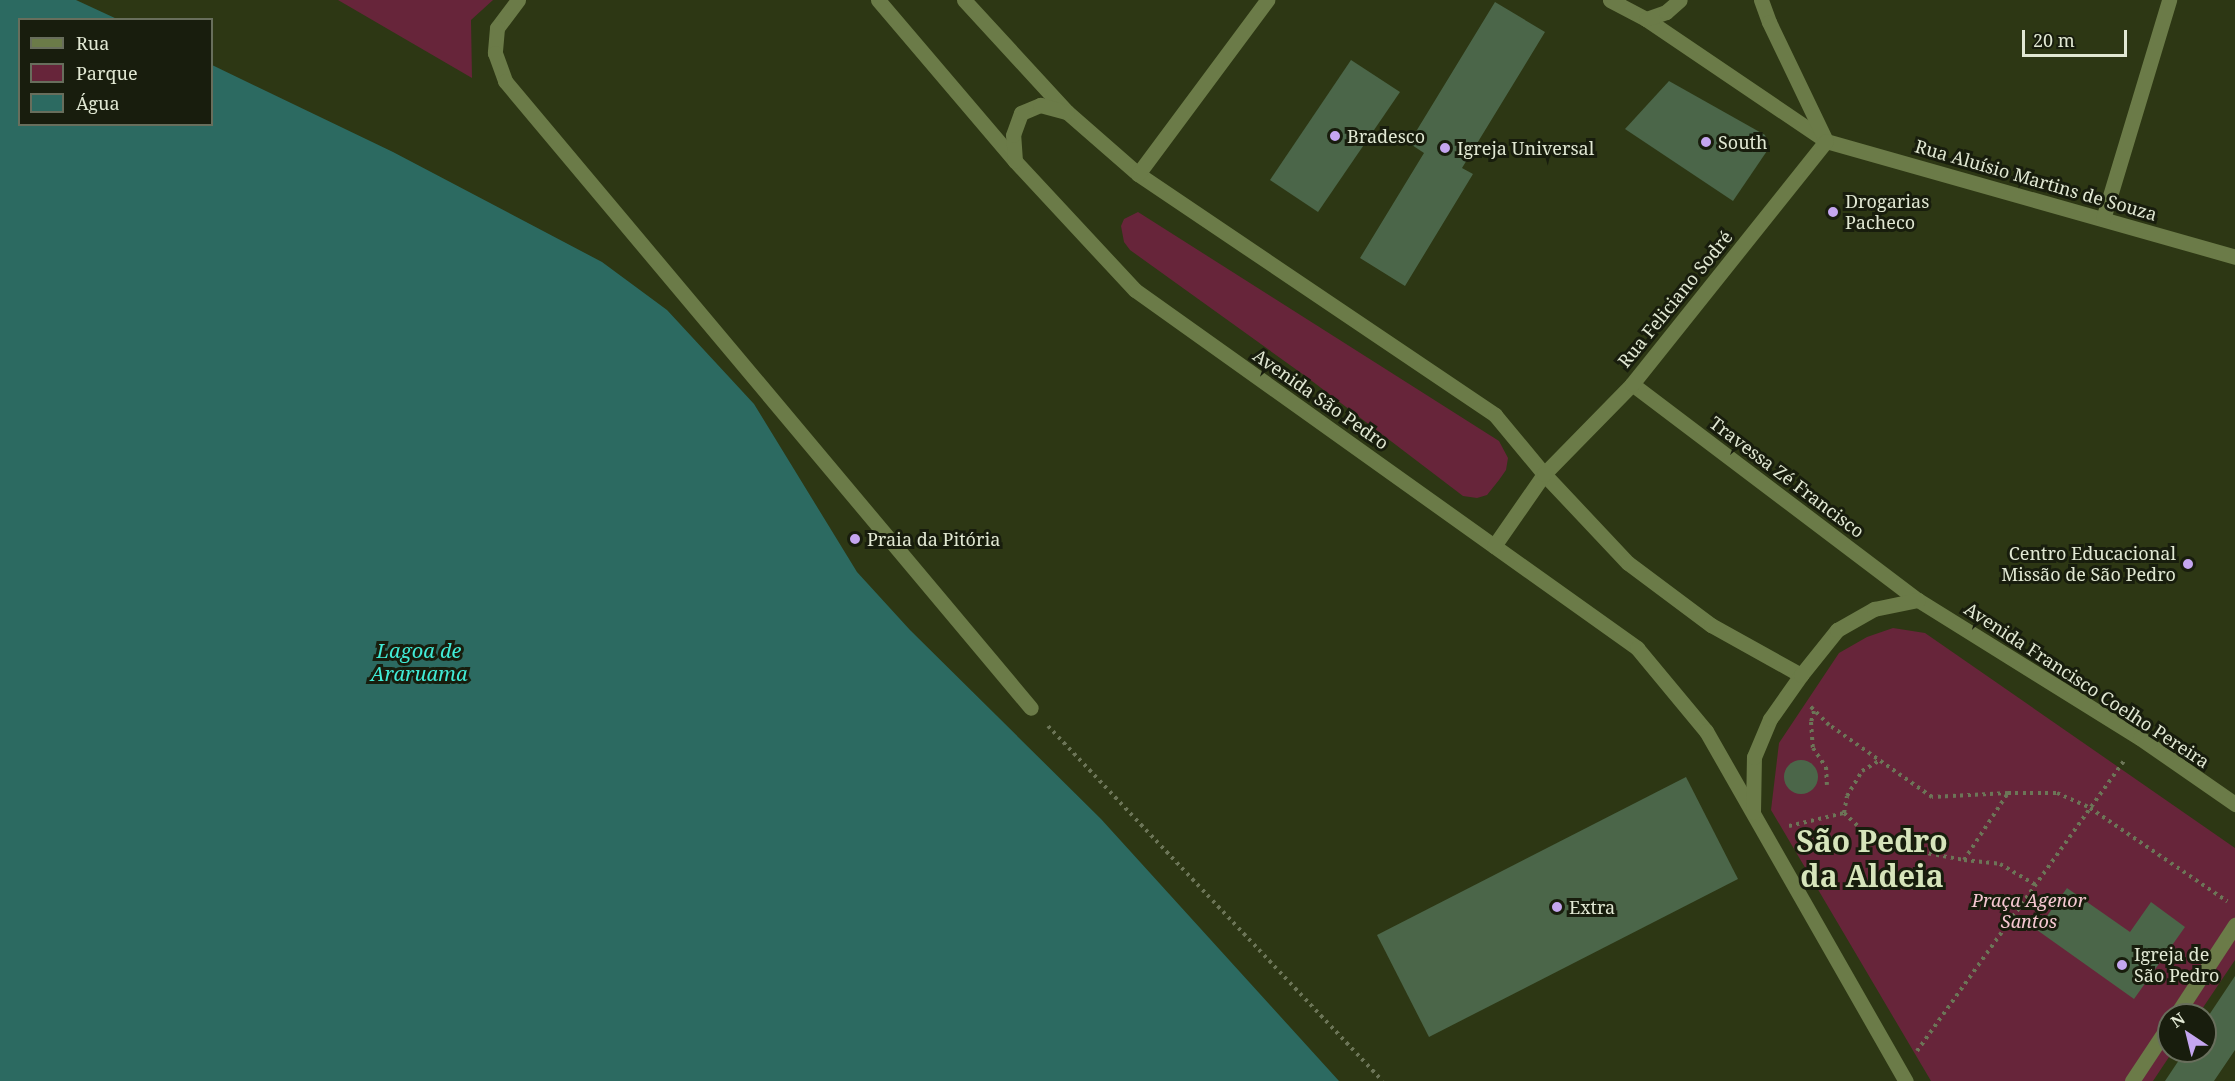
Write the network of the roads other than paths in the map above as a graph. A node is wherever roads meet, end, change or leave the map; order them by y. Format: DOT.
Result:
graph roads {
  1 [pos="518,0"];
  2 [pos="878,0"];
  3 [pos="964,0"];
  4 [pos="1266,0"];
  5 [pos="1610,0"];
  6 [pos="1680,0"];
  7 [pos="1761,0"];
  8 [pos="2169,0"];
  9 [pos="1646,19"];
  10 [pos="1067,112"];
  11 [pos="1826,141"];
  12 [pos="1015,161"];
  13 [pos="1138,174"];
  14 [pos="2103,219"];
  15 [pos="2235,257"];
  16 [pos="1632,384"];
  17 [pos="1544,474"];
  18 [pos="1494,546"];
  19 [pos="1918,600"];
  20 [pos="1801,675"];
  21 [pos="1031,708"];
  22 [pos="2235,804"];
  23 [pos="1753,812"];
  24 [pos="2235,925"];
  25 [pos="2184,1003"];
  26 [pos="2157,1043"];
  27 [pos="1904,1077"];
  28 [pos="2132,1081"];
  1 -- 21 [label="street"];
  2 -- 12 [label="street, Avenida São Pedro"];
  3 -- 10 [label="street"];
  4 -- 13 [label="street"];
  5 -- 9 [label="street, Rua Aluísio Martins de Souza"];
  6 -- 9 [label="street"];
  7 -- 11 [label="street"];
  8 -- 14 [label="street"];
  9 -- 11 [label="street, Rua Aluísio Martins de Souza"];
  10 -- 12 [label="street"];
  10 -- 13 [label="street"];
  11 -- 14 [label="street, Rua Aluísio Martins de Souza"];
  11 -- 16 [label="street, Rua Feliciano Sodré"];
  12 -- 18 [label="street, Avenida São Pedro"];
  13 -- 17 [label="street"];
  14 -- 15 [label="street, Rua Aluísio Martins de Souza"];
  16 -- 17 [label="street, Rua Feliciano Sodré"];
  16 -- 19 [label="street, Travessa Zé Francisco"];
  17 -- 18 [label="street, Rua Feliciano Sodré"];
  17 -- 20 [label="street"];
  18 -- 23 [label="street, Avenida São Pedro"];
  19 -- 20 [label="street"];
  19 -- 22 [label="street, Avenida Francisco Coelho Pereira"];
  20 -- 23 [label="street"];
  23 -- 27 [label="street, Avenida São Pedro"];
  24 -- 25 [label="street"];
  26 -- 28 [label="street"];
}
